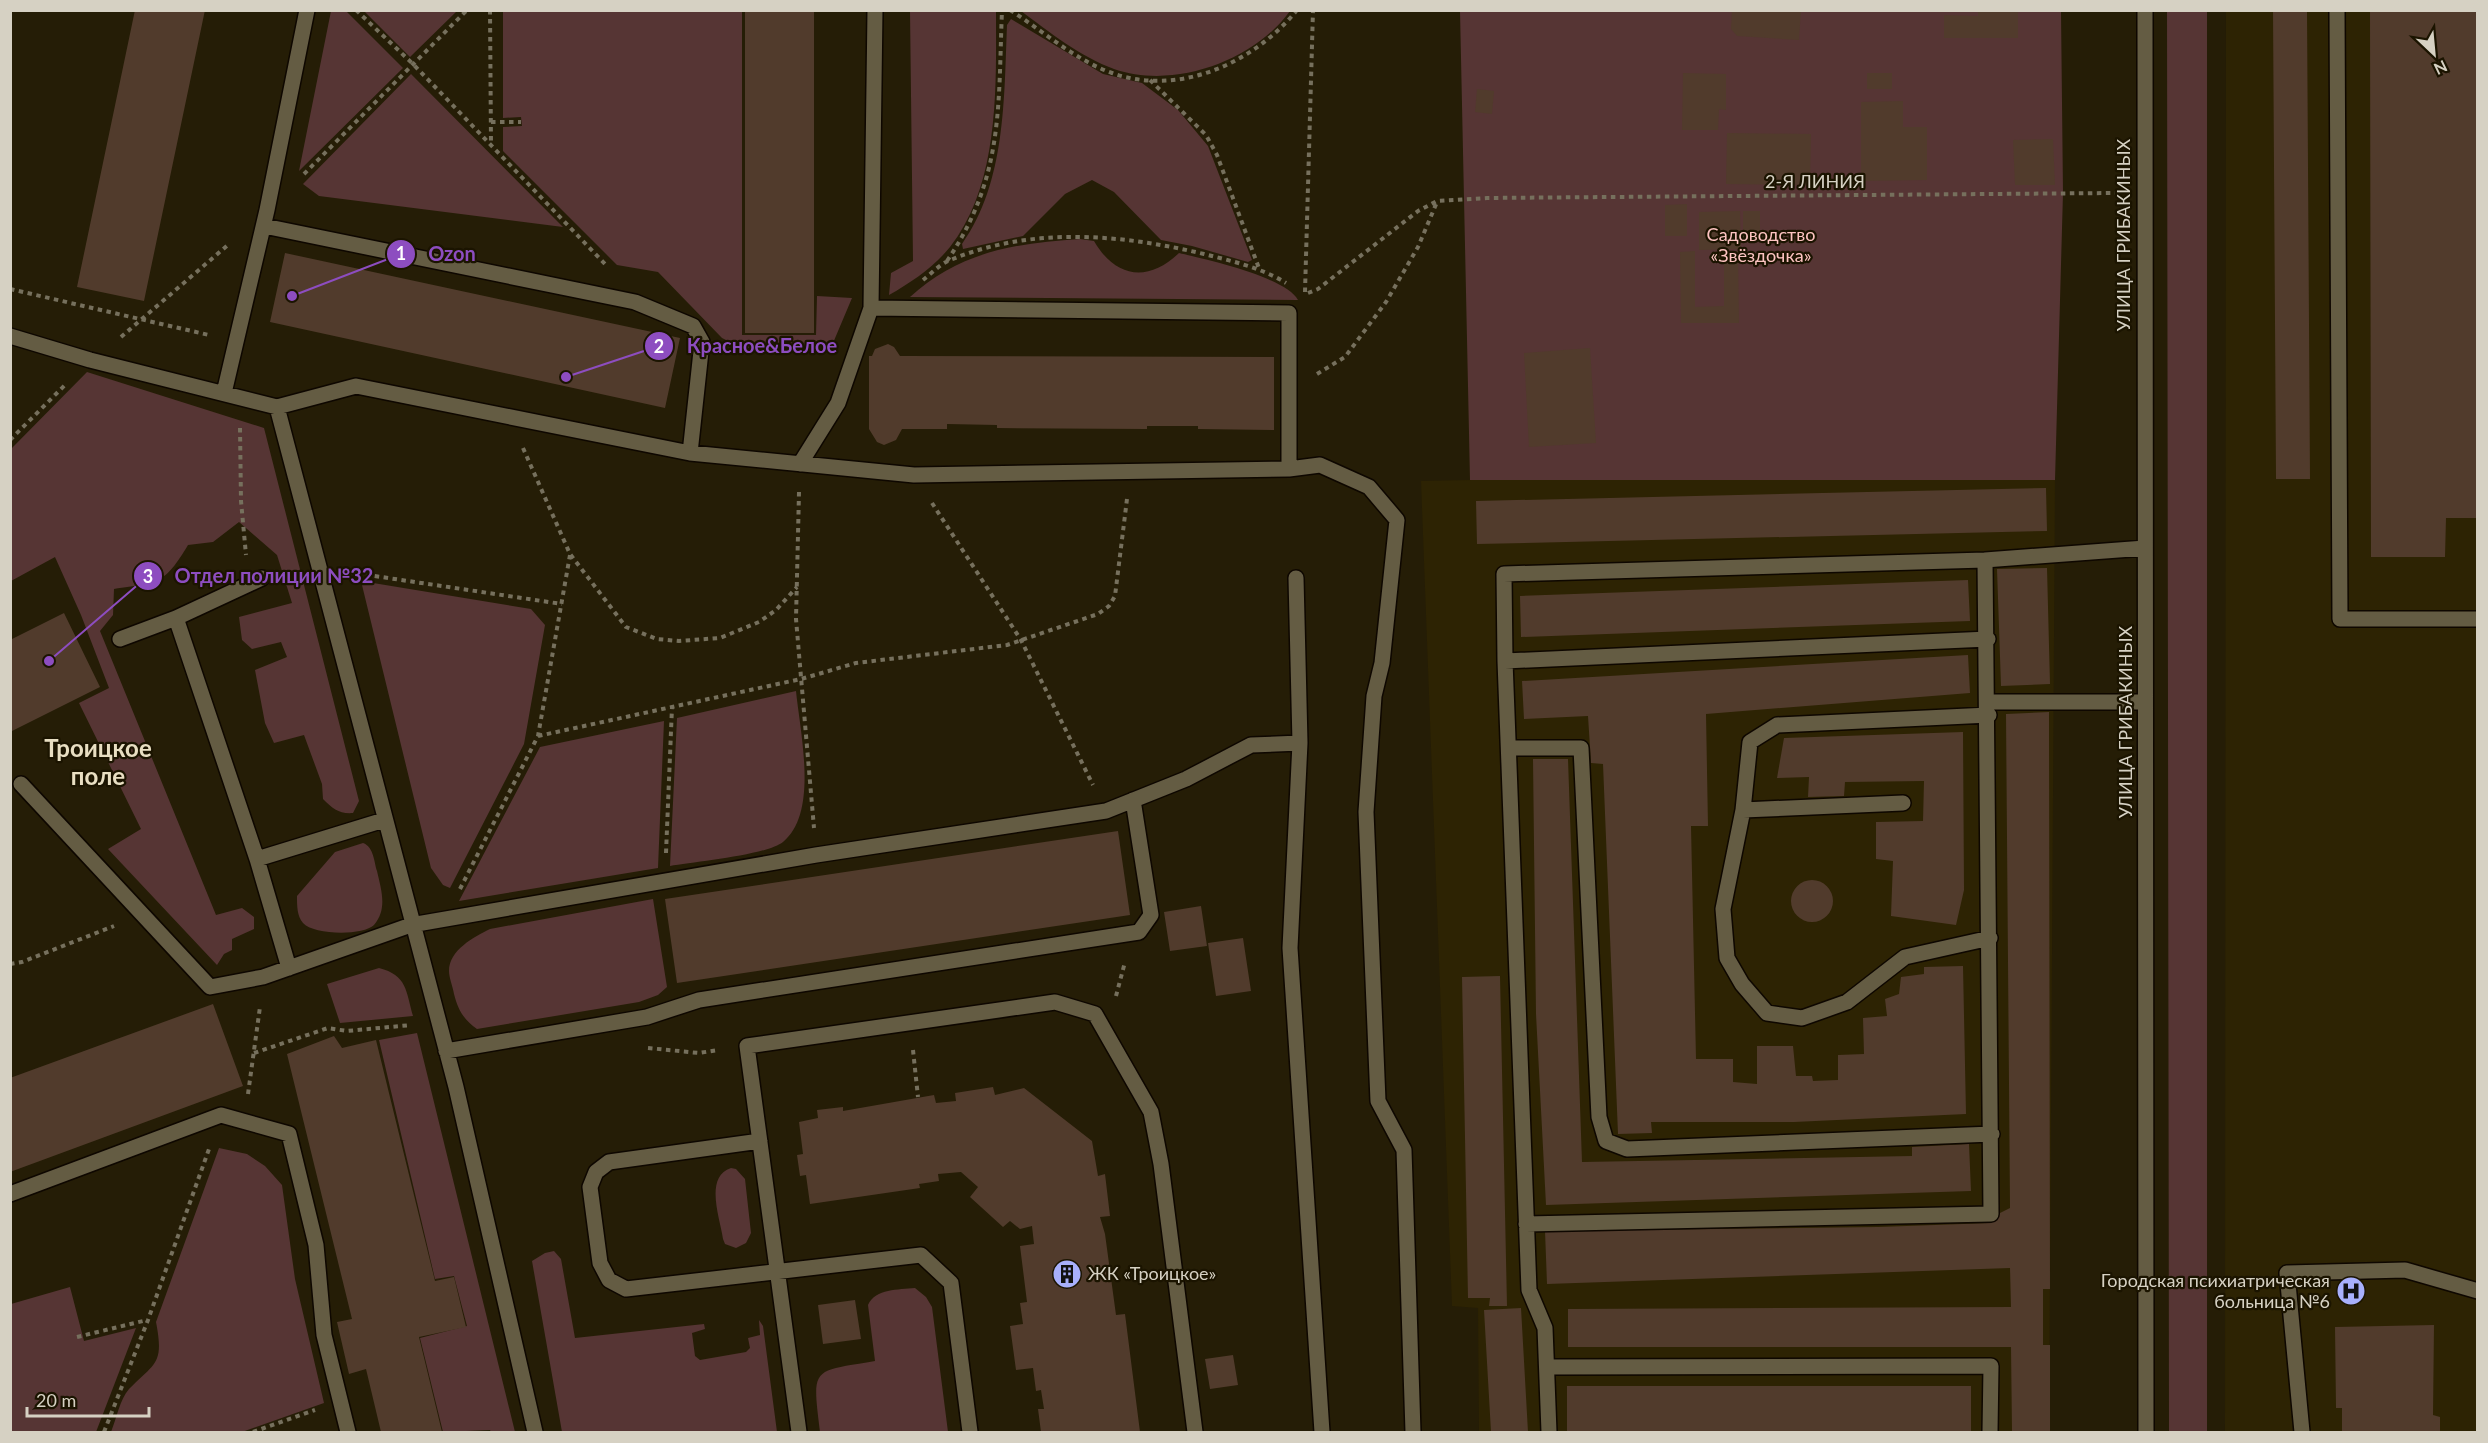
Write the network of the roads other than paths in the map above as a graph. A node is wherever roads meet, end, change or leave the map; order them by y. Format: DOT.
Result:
graph roads {
  1 [pos="307,10"];
  2 [pos="875,10"];
  3 [pos="2145,10"];
  4 [pos="2337,10"];
  5 [pos="264,226"];
  6 [pos="879,308"];
  7 [pos="10,336"];
  8 [pos="231,394"];
  9 [pos="277,406"];
  10 [pos="690,453"];
  11 [pos="800,464"];
  12 [pos="1289,469"];
  13 [pos="2145,548"];
  14 [pos="1985,560"];
  15 [pos="262,578"];
  16 [pos="1296,578"];
  17 [pos="176,618"];
  18 [pos="2478,619"];
  19 [pos="120,639"];
  20 [pos="1988,639"];
  21 [pos="1505,661"];
  22 [pos="2145,702"];
  23 [pos="1988,709"];
  24 [pos="1300,743"];
  25 [pos="1509,748"];
  26 [pos="21,784"];
  27 [pos="1133,800"];
  28 [pos="1903,803"];
  29 [pos="1743,810"];
  30 [pos="384,820"];
  31 [pos="257,859"];
  32 [pos="411,925"];
  33 [pos="1990,938"];
  34 [pos="289,968"];
  35 [pos="446,1051"];
  36 [pos="1992,1134"];
  37 [pos="760,1141"];
  38 [pos="10,1194"];
  39 [pos="1526,1224"];
  40 [pos="778,1274"];
  41 [pos="2478,1291"];
  42 [pos="1547,1367"];
  43 [pos="348,1432"];
  44 [pos="535,1432"];
  45 [pos="799,1432"];
  46 [pos="970,1432"];
  47 [pos="1195,1432"];
  48 [pos="1322,1432"];
  49 [pos="1413,1432"];
  50 [pos="1549,1432"];
  51 [pos="1990,1432"];
  52 [pos="2146,1432"];
  53 [pos="2302,1432"];
  1 -- 5 [label="street"];
  2 -- 6 [label="street"];
  3 -- 13 [label="street, УЛИЦА ГРИБАКИНЫХ"];
  4 -- 18 [label="street"];
  5 -- 8 [label="street"];
  5 -- 10 [label="street"];
  6 -- 11 [label="street"];
  6 -- 12 [label="street"];
  7 -- 8 [label="street"];
  8 -- 9 [label="street"];
  9 -- 10 [label="street"];
  9 -- 30 [label="street"];
  10 -- 11 [label="street"];
  11 -- 12 [label="street"];
  12 -- 49 [label="street"];
  13 -- 14 [label="street"];
  13 -- 22 [label="street, УЛИЦА ГРИБАКИНЫХ"];
  14 -- 20 [label="street"];
  14 -- 21 [label="street"];
  15 -- 17 [label="street"];
  16 -- 24 [label="street"];
  17 -- 19 [label="street"];
  17 -- 31 [label="street"];
  20 -- 21 [label="street"];
  20 -- 23 [label="street"];
  21 -- 25 [label="street"];
  22 -- 23 [label="street"];
  22 -- 52 [label="street, УЛИЦА ГРИБАКИНЫХ"];
  23 -- 29 [label="street"];
  23 -- 33 [label="street"];
  24 -- 27 [label="street"];
  24 -- 48 [label="street"];
  25 -- 36 [label="street"];
  25 -- 39 [label="street"];
  26 -- 34 [label="street"];
  27 -- 32 [label="street"];
  27 -- 35 [label="street"];
  28 -- 29 [label="street"];
  29 -- 33 [label="street"];
  30 -- 31 [label="street"];
  30 -- 32 [label="street"];
  31 -- 34 [label="street"];
  32 -- 34 [label="street"];
  32 -- 35 [label="street"];
  33 -- 36 [label="street"];
  35 -- 44 [label="street"];
  36 -- 39 [label="street"];
  37 -- 40 [label="street"];
  37 -- 40 [label="street"];
  37 -- 47 [label="street"];
  38 -- 43 [label="street"];
  39 -- 42 [label="street"];
  40 -- 45 [label="street"];
  40 -- 46 [label="street"];
  41 -- 53 [label="street"];
  42 -- 50 [label="street"];
  42 -- 51 [label="street"];
}
